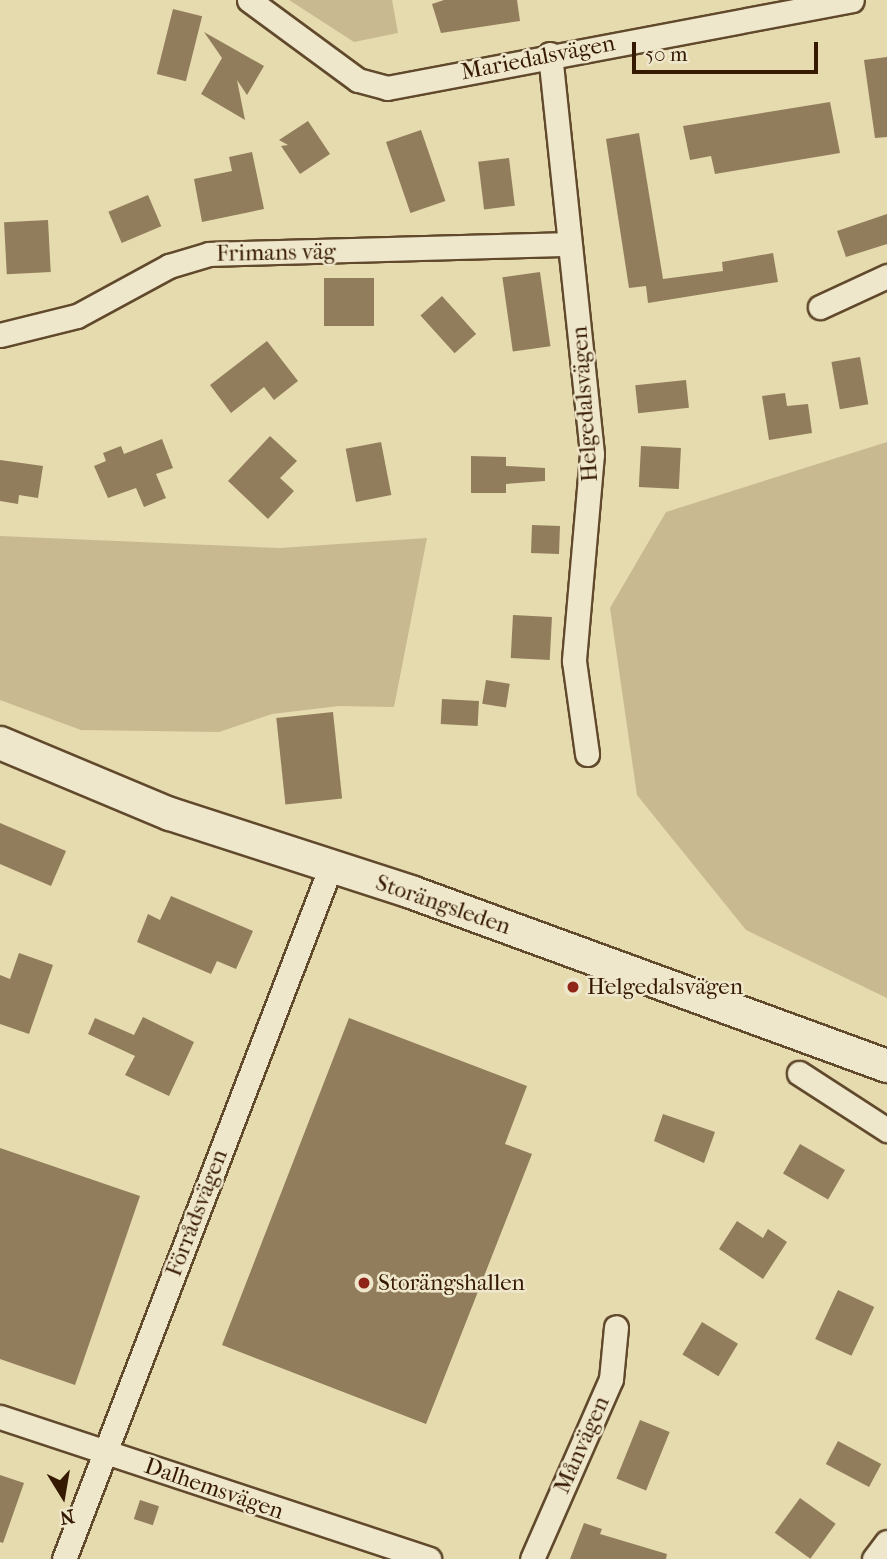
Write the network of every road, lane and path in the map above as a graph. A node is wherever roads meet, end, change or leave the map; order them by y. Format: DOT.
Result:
graph roads {
  1 [pos="249,0"];
  2 [pos="852,0"];
  3 [pos="550,54"];
  4 [pos="569,244"];
  5 [pos="887,276"];
  6 [pos="820,307"];
  7 [pos="0,335"];
  8 [pos="0,743"];
  9 [pos="587,754"];
  10 [pos="331,866"];
  11 [pos="887,1066"];
  12 [pos="799,1073"];
  13 [pos="887,1130"];
  14 [pos="616,1327"];
  15 [pos="0,1417"];
  16 [pos="106,1452"];
  17 [pos="887,1542"];
  18 [pos="64,1559"];
  19 [pos="429,1559"];
  20 [pos="532,1559"];
  21 [pos="874,1559"];
  1 -- 3 [label="street, Mariedalsvägen"];
  2 -- 3 [label="street, Mariedalsvägen"];
  3 -- 4 [label="street, Helgedalsvägen"];
  4 -- 7 [label="street, Frimans väg"];
  4 -- 9 [label="street, Helgedalsvägen"];
  5 -- 6 [label="street"];
  8 -- 10 [label="main road, Storängsleden"];
  10 -- 11 [label="main road, Storängsleden"];
  10 -- 16 [label="street, Förrådsvägen"];
  12 -- 13 [label="street"];
  14 -- 20 [label="street, Månvägen"];
  15 -- 16 [label="street, Dalhemsvägen"];
  16 -- 18 [label="street, Förrådsvägen"];
  16 -- 19 [label="street, Dalhemsvägen"];
  17 -- 21 [label="street"];
}
